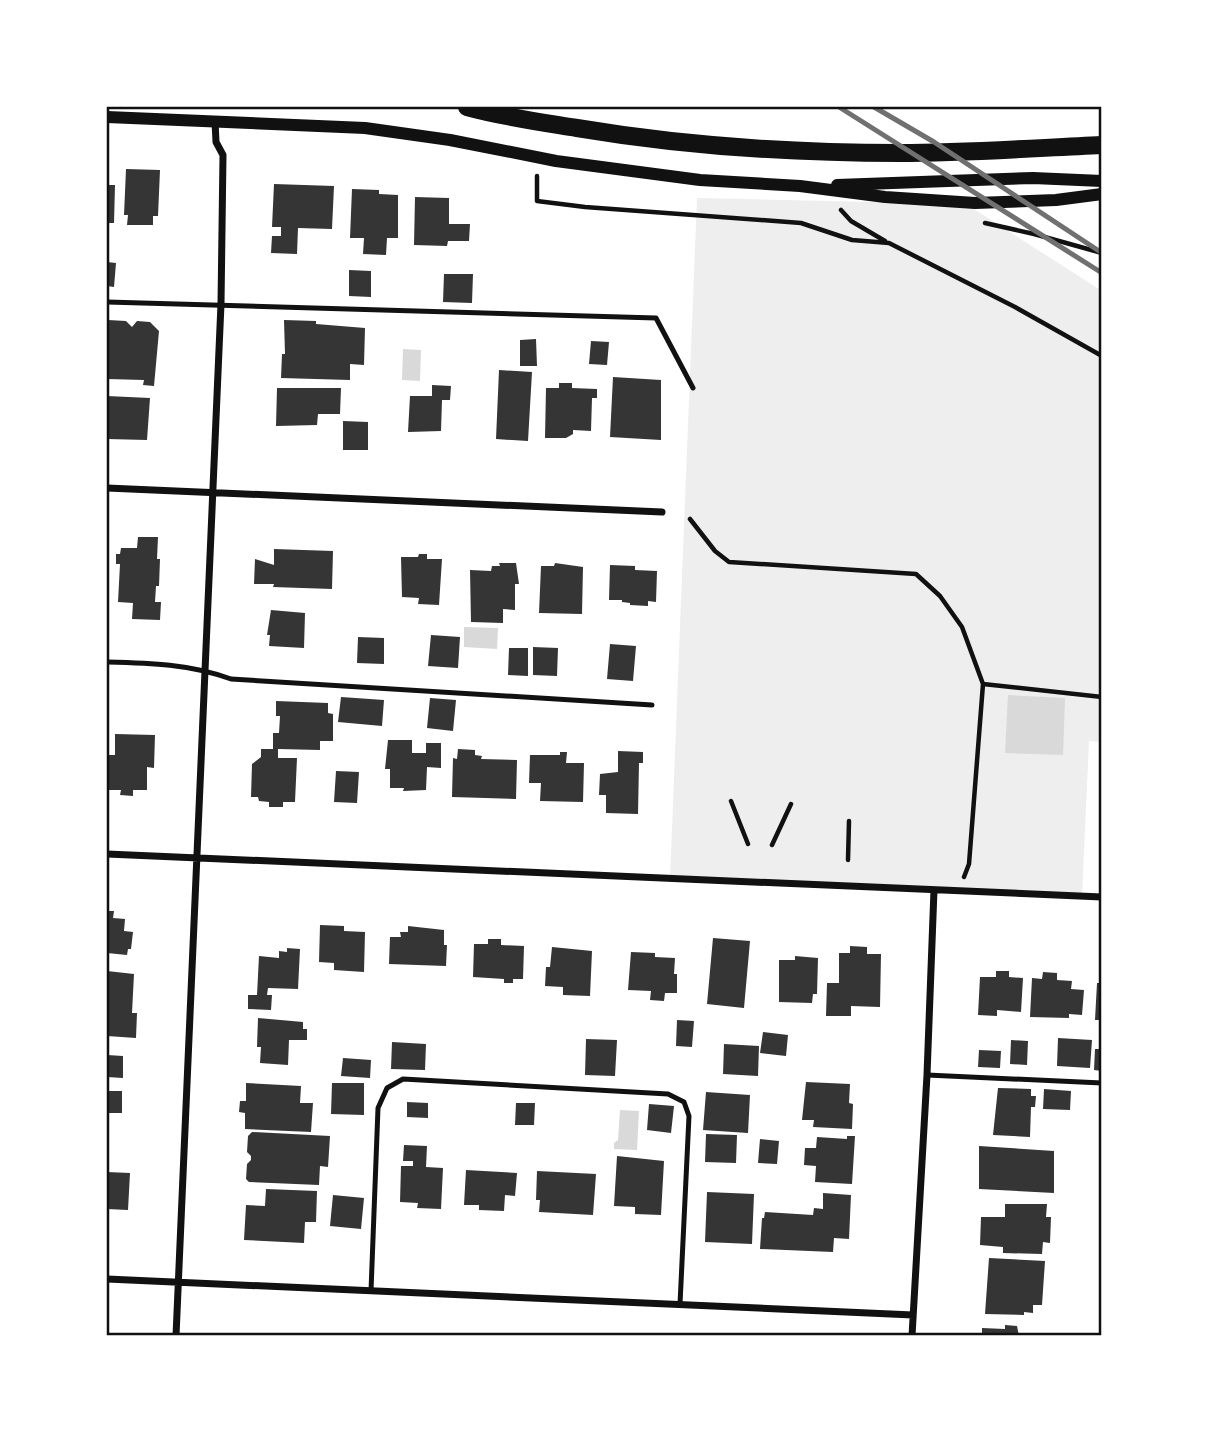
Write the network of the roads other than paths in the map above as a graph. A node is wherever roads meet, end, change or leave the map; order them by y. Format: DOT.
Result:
graph roads {
  1 [pos="467,107"];
  2 [pos="107,117"];
  3 [pos="215,121"];
  4 [pos="1102,145"];
  5 [pos="1102,181"];
  6 [pos="800,186"];
  7 [pos="1102,194"];
  8 [pos="107,302"];
  9 [pos="221,304"];
  10 [pos="694,388"];
  11 [pos="107,488"];
  12 [pos="213,492"];
  13 [pos="662,512"];
  14 [pos="107,662"];
  15 [pos="205,670"];
  16 [pos="652,705"];
  17 [pos="107,854"];
  18 [pos="197,859"];
  19 [pos="934,890"];
  20 [pos="1102,897"];
  21 [pos="927,1075"];
  22 [pos="1102,1083"];
  23 [pos="107,1279"];
  24 [pos="179,1283"];
  25 [pos="371,1291"];
  26 [pos="680,1304"];
  27 [pos="913,1315"];
  28 [pos="176,1336"];
  29 [pos="912,1336"];
  1 -- 4 [label="main road"];
  2 -- 3 [label="street"];
  3 -- 6 [label="street"];
  3 -- 9 [label="street"];
  5 -- 6 [label="street"];
  6 -- 7 [label="street"];
  8 -- 9 [label="lane"];
  9 -- 10 [label="lane"];
  9 -- 12 [label="street"];
  11 -- 12 [label="street"];
  12 -- 13 [label="street"];
  12 -- 15 [label="street"];
  14 -- 15 [label="lane"];
  15 -- 16 [label="lane"];
  15 -- 18 [label="street"];
  17 -- 18 [label="street"];
  18 -- 19 [label="street"];
  18 -- 24 [label="street"];
  19 -- 20 [label="street"];
  19 -- 21 [label="street"];
  21 -- 22 [label="lane"];
  21 -- 27 [label="street"];
  23 -- 24 [label="street"];
  24 -- 25 [label="street"];
  24 -- 28 [label="street"];
  25 -- 26 [label="street"];
  25 -- 26 [label="lane"];
  26 -- 27 [label="street"];
  27 -- 29 [label="street"];
}
